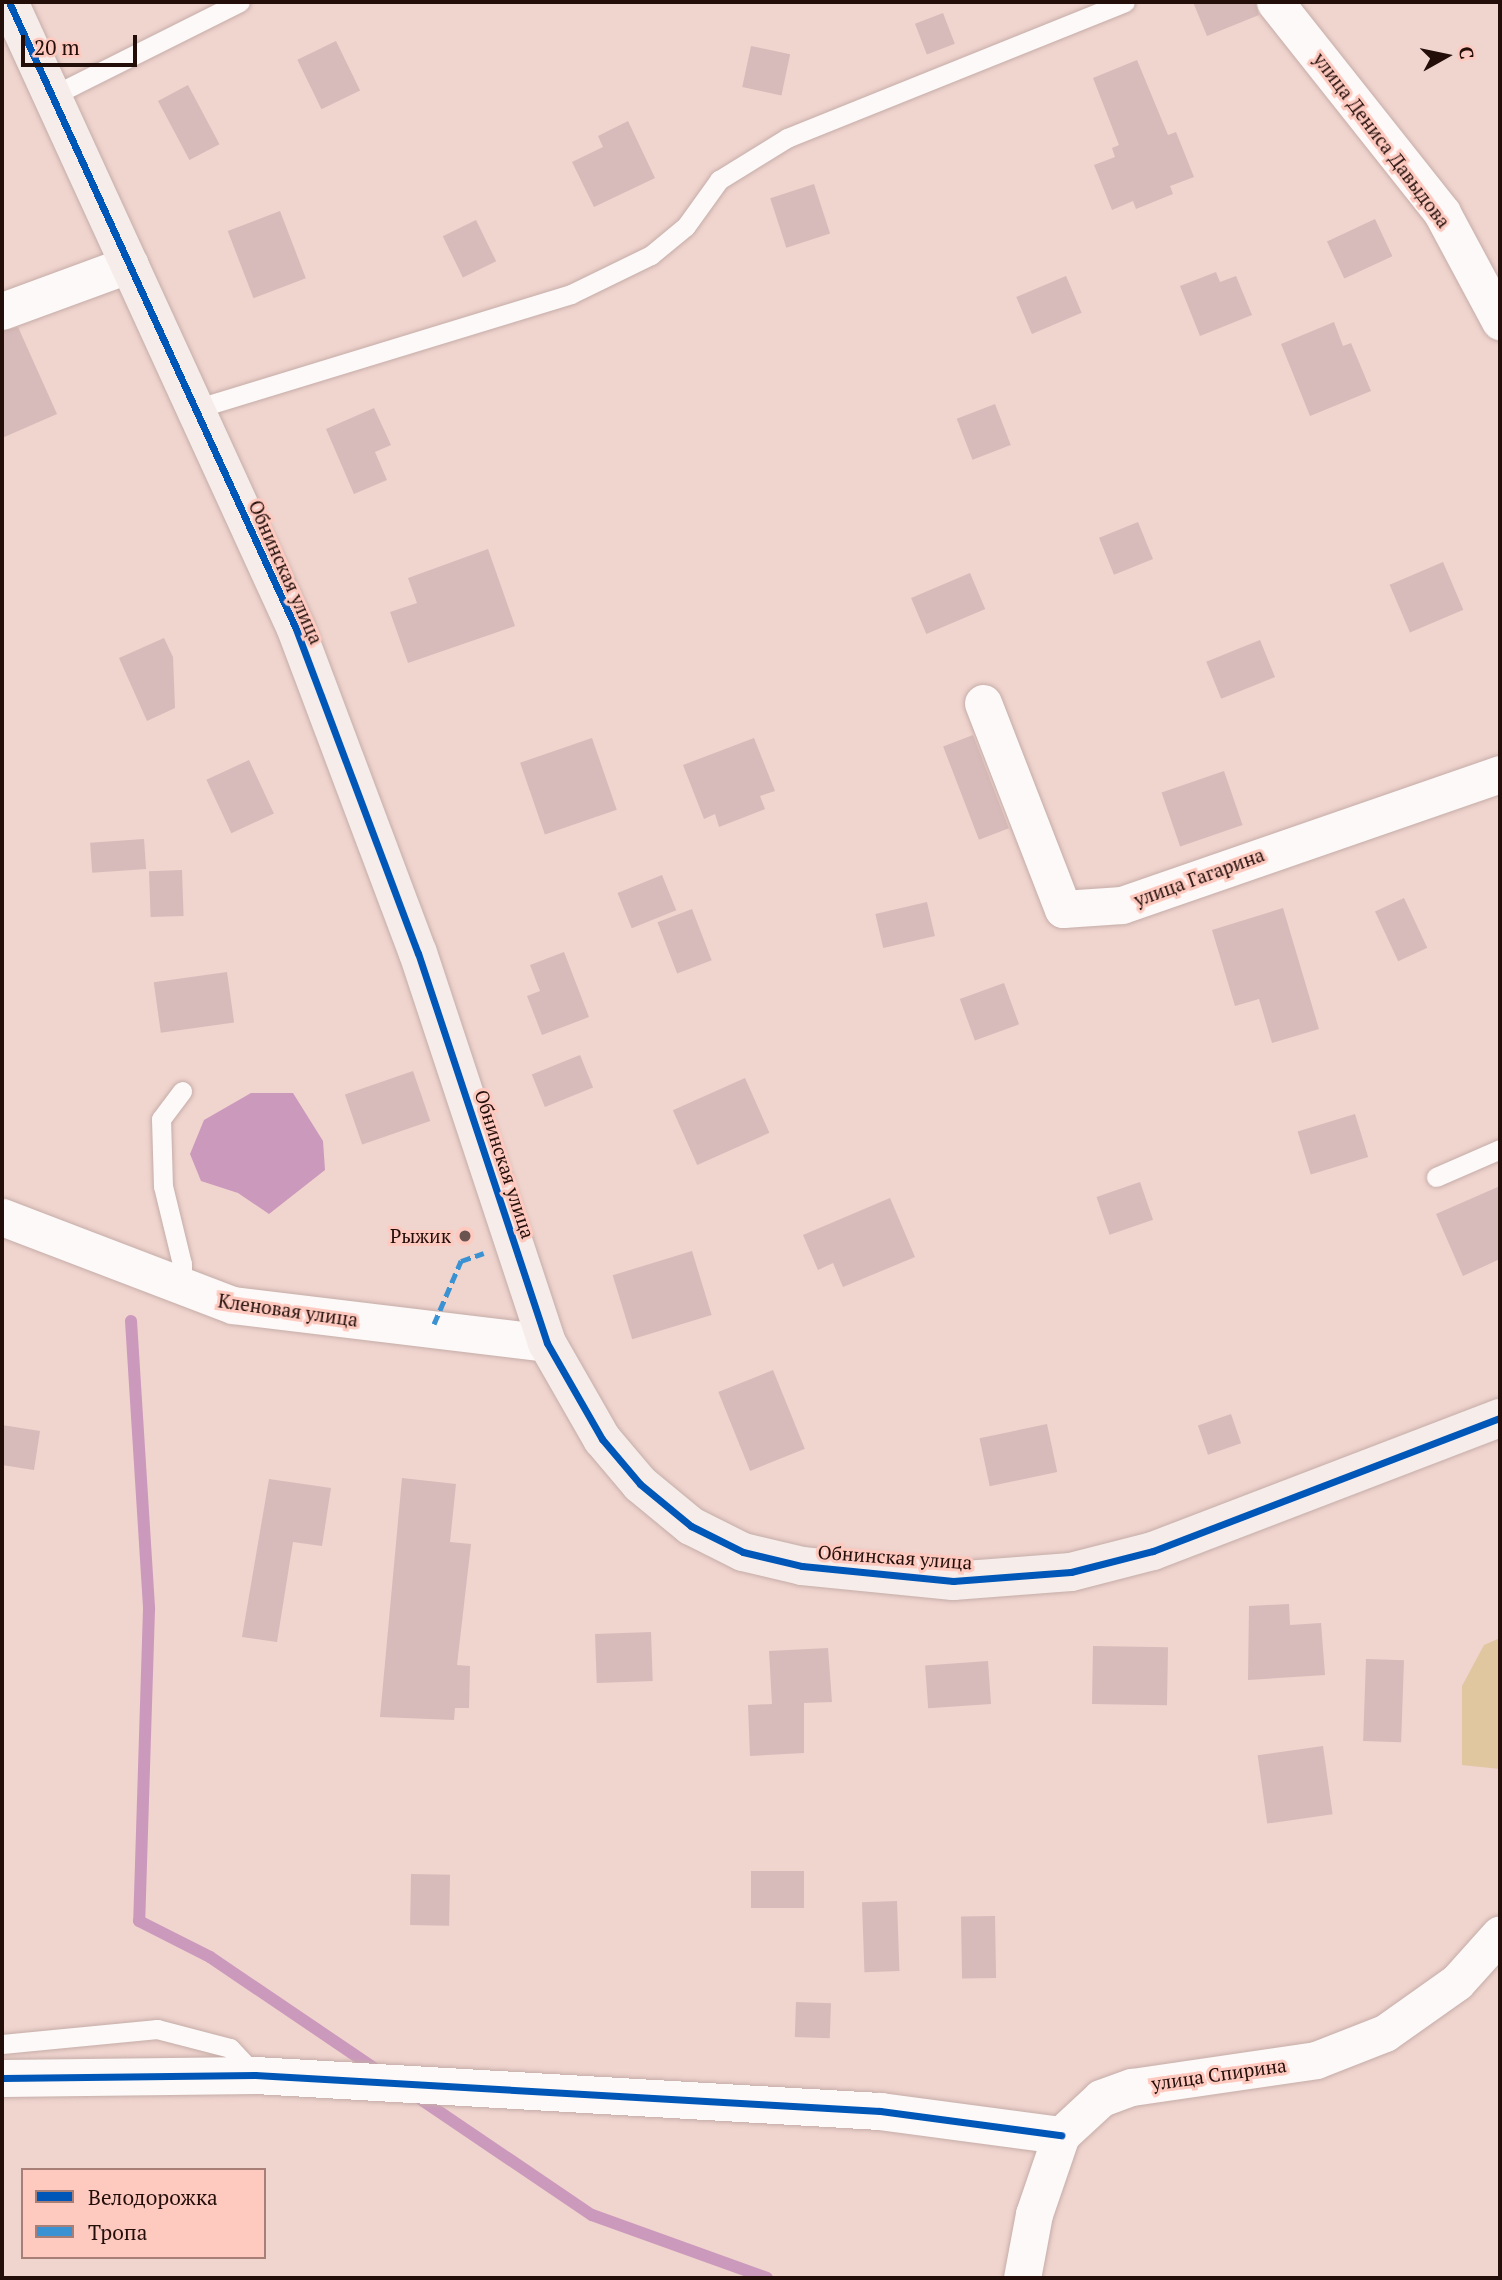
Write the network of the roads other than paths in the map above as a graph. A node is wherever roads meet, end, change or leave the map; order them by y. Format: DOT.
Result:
graph roads {
  1 [pos="9,2"];
  2 [pos="240,2"];
  3 [pos="1125,2"];
  4 [pos="1275,2"];
  5 [pos="52,96"];
  6 [pos="130,264"];
  7 [pos="2,311"];
  8 [pos="1500,321"];
  9 [pos="195,410"];
  10 [pos="983,703"];
  11 [pos="1500,774"];
  12 [pos="182,1091"];
  13 [pos="1500,1149"];
  14 [pos="1436,1177"];
  15 [pos="2,1217"];
  16 [pos="182,1290"];
  17 [pos="547,1343"];
  18 [pos="1500,1418"];
  19 [pos="1500,1934"];
  20 [pos="2,2044"];
  21 [pos="255,2075"];
  22 [pos="2,2078"];
  23 [pos="1061,2135"];
  24 [pos="1022,2278"];
  1 -- 5 [label="street, Обнинская улица"];
  2 -- 5 [label="lane"];
  3 -- 9 [label="lane"];
  4 -- 8 [label="street, улица Дениса Давыдова"];
  5 -- 6 [label="street, Обнинская улица"];
  6 -- 7 [label="street"];
  6 -- 9 [label="street, Обнинская улица"];
  9 -- 17 [label="street, Обнинская улица"];
  10 -- 11 [label="street, улица Гагарина"];
  12 -- 16 [label="lane"];
  13 -- 14 [label="lane"];
  15 -- 16 [label="street, Кленовая улица"];
  16 -- 17 [label="street, Кленовая улица"];
  17 -- 18 [label="street, Обнинская улица"];
  19 -- 23 [label="street, улица Спирина"];
  20 -- 21 [label="lane"];
  21 -- 22 [label="street"];
  21 -- 23 [label="street"];
  23 -- 24 [label="street, улица Спирина"];
}
